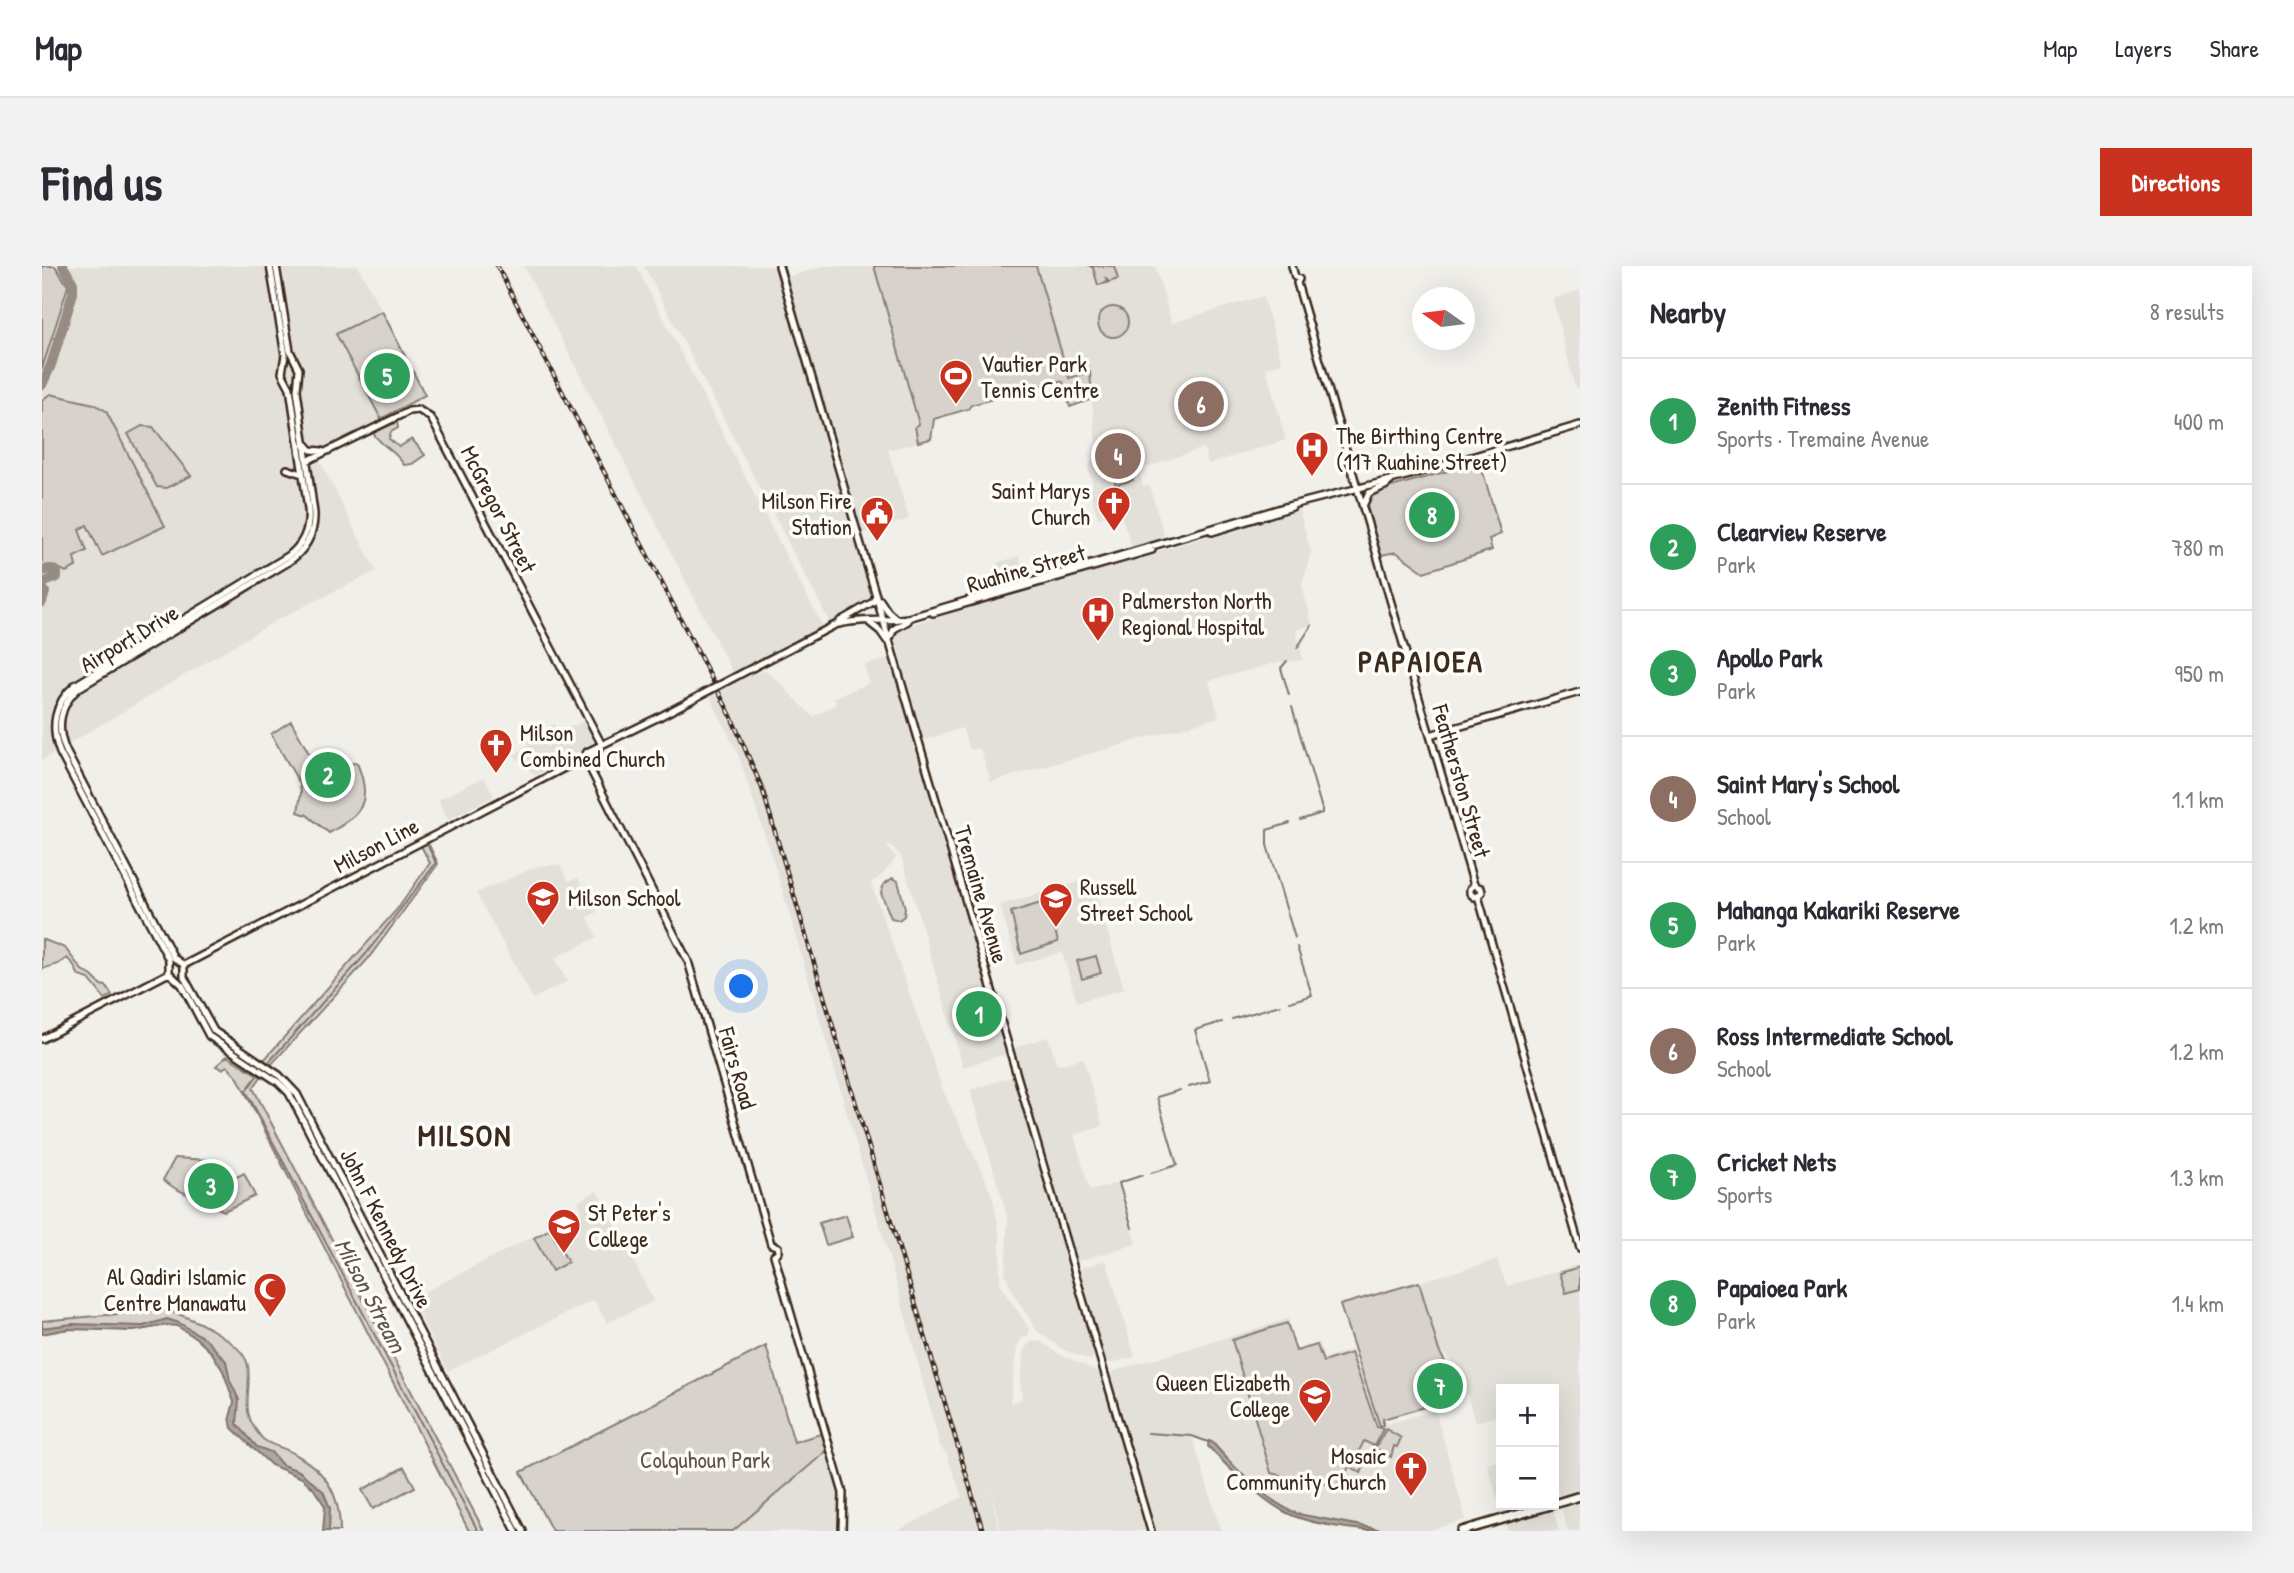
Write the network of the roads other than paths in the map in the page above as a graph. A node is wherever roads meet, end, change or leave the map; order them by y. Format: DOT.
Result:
graph roads {
  1 [pos="271,266"];
  2 [pos="276,266"];
  3 [pos="779,266"];
  4 [pos="1292,266"];
  5 [pos="283,367"];
  6 [pos="298,369"];
  7 [pos="284,377"];
  8 [pos="1580,425"];
  9 [pos="304,442"];
  10 [pos="326,451"];
  11 [pos="304,462"];
  12 [pos="287,469"];
  13 [pos="302,474"];
  14 [pos="1393,479"];
  15 [pos="1357,489"];
  16 [pos="1364,507"];
  17 [pos="875,591"];
  18 [pos="917,616"];
  19 [pos="900,620"];
  20 [pos="884,621"];
  21 [pos="863,622"];
  22 [pos="835,625"];
  23 [pos="890,644"];
  24 [pos="894,657"];
  25 [pos="1580,692"];
  26 [pos="1430,736"];
  27 [pos="602,745"];
  28 [pos="597,751"];
  29 [pos="584,757"];
  30 [pos="589,768"];
  31 [pos="181,963"];
  32 [pos="169,965"];
  33 [pos="184,972"];
  34 [pos="169,973"];
  35 [pos="175,977"];
  36 [pos="42,1040"];
  37 [pos="349,1199"];
  38 [pos="1580,1248"];
  39 [pos="1580,1496"];
  40 [pos="1559,1502"];
  41 [pos="1532,1510"];
  42 [pos="516,1531"];
  43 [pos="523,1531"];
  44 [pos="842,1531"];
  45 [pos="1151,1531"];
  46 [pos="1462,1531"];
  1 -- 5 [label="main road"];
  2 -- 6 [label="main road, Airport Drive"];
  3 -- 17 [label="main road, Tremaine Avenue"];
  4 -- 15 [label="main road, Featherston Street"];
  5 -- 6 [label="main road"];
  5 -- 7 [label="main road"];
  6 -- 7 [label="main road"];
  6 -- 9 [label="main road, Airport Drive"];
  7 -- 11 [label="main road, Airport Drive"];
  8 -- 14 [label="main road, Ruahine Street"];
  9 -- 10 [label="main road"];
  9 -- 11 [label="main road, Airport Drive"];
  10 -- 11 [label="main road, McGregor Street"];
  10 -- 27 [label="main road, McGregor Street"];
  11 -- 13 [label="main road, Airport Drive"];
  11 -- 31 [label="main road, Airport Drive"];
  12 -- 13 [label="main road"];
  13 -- 32 [label="main road, Airport Drive"];
  14 -- 15 [label="main road, Ruahine Street"];
  14 -- 16 [label="main road"];
  15 -- 16 [label="main road, Featherston Street"];
  15 -- 18 [label="main road, Ruahine Street"];
  16 -- 26 [label="main road, Featherston Street"];
  17 -- 19 [label="main road"];
  17 -- 20 [label="main road, Tremaine Avenue"];
  17 -- 22 [label="main road"];
  18 -- 19 [label="main road, Ruahine Street"];
  18 -- 23 [label="main road"];
  19 -- 20 [label="main road, Ruahine Street"];
  20 -- 21 [label="main road, Milson Line"];
  20 -- 23 [label="main road, Tremaine Avenue"];
  21 -- 22 [label="main road, Milson Line"];
  21 -- 24 [label="main road"];
  22 -- 27 [label="main road, Milson Line, bridge"];
  23 -- 24 [label="main road, Tremaine Avenue"];
  24 -- 45 [label="main road, Tremaine Avenue"];
  25 -- 26 [label="main road"];
  26 -- 38 [label="main road, Featherston Street"];
  27 -- 28 [label="main road, Milson Line"];
  27 -- 29 [label="main road, Milson Line"];
  28 -- 29 [label="main road, Milson Line"];
  28 -- 30 [label="main road"];
  29 -- 30 [label="main road, Fairs Road"];
  29 -- 31 [label="main road, Milson Line"];
  30 -- 44 [label="main road, Fairs Road"];
  31 -- 32 [label="main road"];
  31 -- 33 [label="main road"];
  32 -- 34 [label="main road"];
  33 -- 35 [label="main road"];
  33 -- 37 [label="main road, John F Kennedy Drive"];
  34 -- 35 [label="main road"];
  34 -- 36 [label="main road"];
  35 -- 37 [label="main road, John F Kennedy Drive"];
  37 -- 42 [label="main road, John F Kennedy Drive"];
  37 -- 43 [label="main road, John F Kennedy Drive"];
  39 -- 40 [label="highway"];
  41 -- 46 [label="highway"];
}
